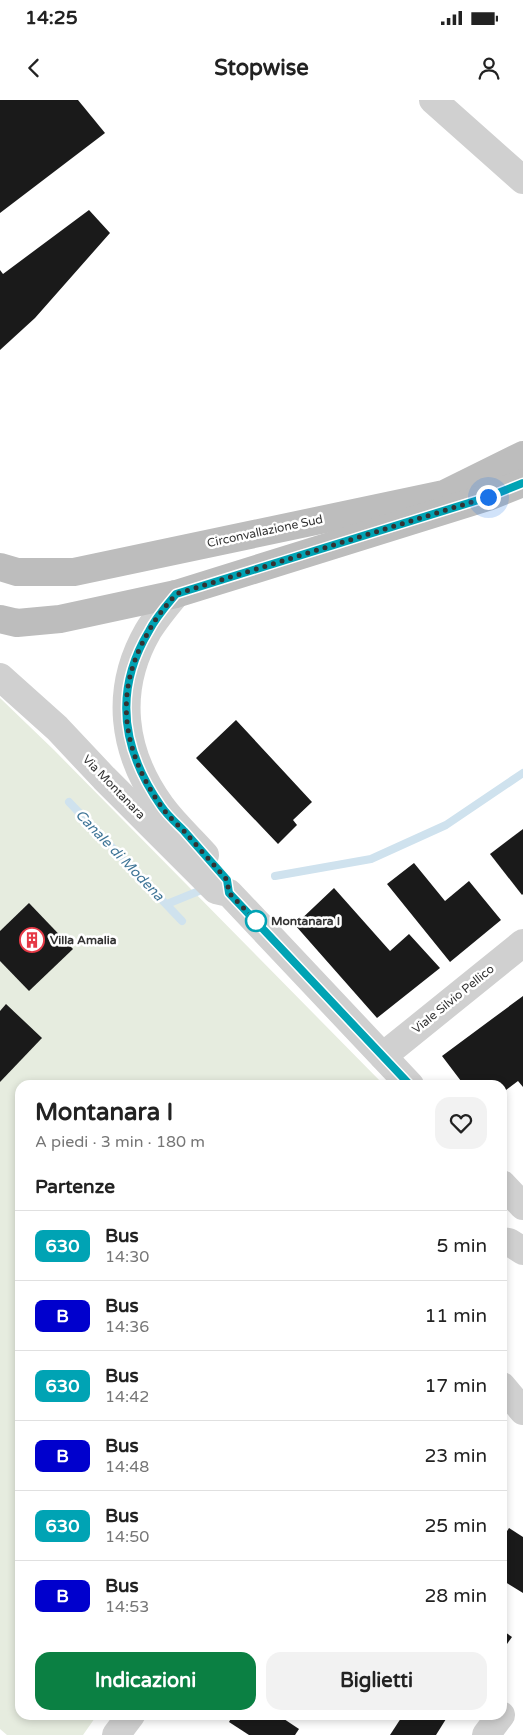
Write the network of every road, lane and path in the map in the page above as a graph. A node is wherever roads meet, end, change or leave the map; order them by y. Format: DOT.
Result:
graph roads {
  1 [pos="433,100"];
  2 [pos="523,180"];
  3 [pos="523,455"];
  4 [pos="523,483"];
  5 [pos="0,567"];
  6 [pos="176,594"];
  7 [pos="0,619"];
  8 [pos="0,677"];
  9 [pos="229,893"];
  10 [pos="523,942"];
  11 [pos="382,1056"];
  12 [pos="405,1080"];
  13 [pos="507,1189"];
  14 [pos="523,1206"];
  15 [pos="507,1242"];
  16 [pos="523,1251"];
  17 [pos="507,1392"];
  18 [pos="523,1410"];
  19 [pos="127,1720"];
  20 [pos="497,1720"];
  21 [pos="116,1735"];
  22 [pos="486,1735"];
  1 -- 2 [label="street"];
  3 -- 5 [label="main road, Circonvallazione Sud"];
  4 -- 6 [label="main road"];
  6 -- 7 [label="main road"];
  6 -- 9 [label="street, Via Montanara"];
  8 -- 9 [label="street, Via Montanara"];
  9 -- 11 [label="street, Via Montanara"];
  10 -- 11 [label="street, Viale Silvio Pellico"];
  11 -- 12 [label="street, Via Montanara"];
  13 -- 14 [label="street"];
  15 -- 16 [label="street"];
  17 -- 18 [label="street"];
  19 -- 21 [label="street"];
  20 -- 22 [label="street"];
}
